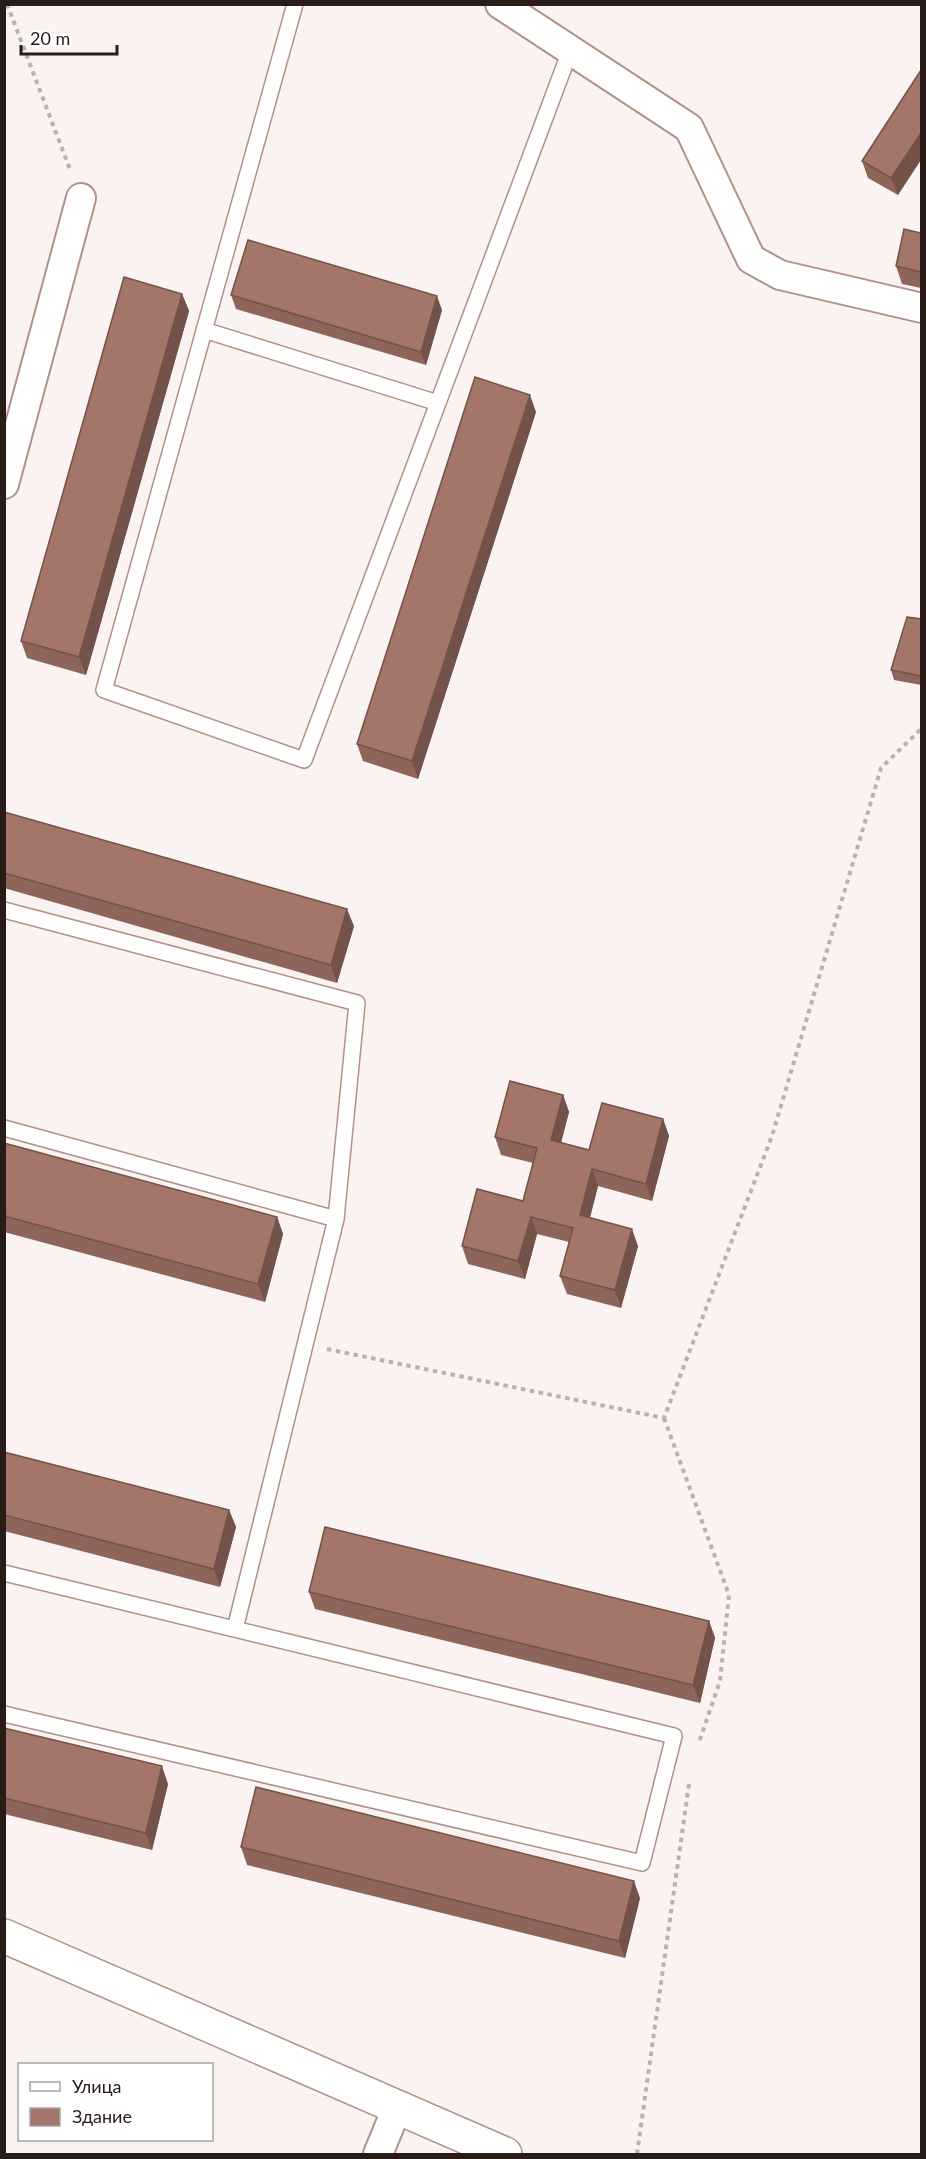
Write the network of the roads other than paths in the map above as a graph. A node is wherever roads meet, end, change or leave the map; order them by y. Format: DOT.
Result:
graph roads {
  1 [pos="295,4"];
  2 [pos="500,4"];
  3 [pos="570,51"];
  4 [pos="81,198"];
  5 [pos="921,308"];
  6 [pos="204,330"];
  7 [pos="438,403"];
  8 [pos="4,484"];
  9 [pos="4,910"];
  10 [pos="4,1128"];
  11 [pos="336,1219"];
  12 [pos="4,1573"];
  13 [pos="235,1629"];
  14 [pos="4,1714"];
  15 [pos="4,1936"];
  16 [pos="397,2108"];
  17 [pos="378,2154"];
  18 [pos="505,2154"];
  1 -- 6 [label="lane"];
  2 -- 3 [label="street"];
  3 -- 5 [label="street"];
  3 -- 7 [label="lane"];
  4 -- 8 [label="street"];
  6 -- 7 [label="lane"];
  6 -- 7 [label="lane"];
  9 -- 11 [label="lane"];
  10 -- 11 [label="lane"];
  11 -- 13 [label="lane"];
  12 -- 13 [label="lane"];
  13 -- 14 [label="lane"];
  15 -- 16 [label="street"];
  16 -- 17 [label="street"];
  16 -- 18 [label="street"];
}
